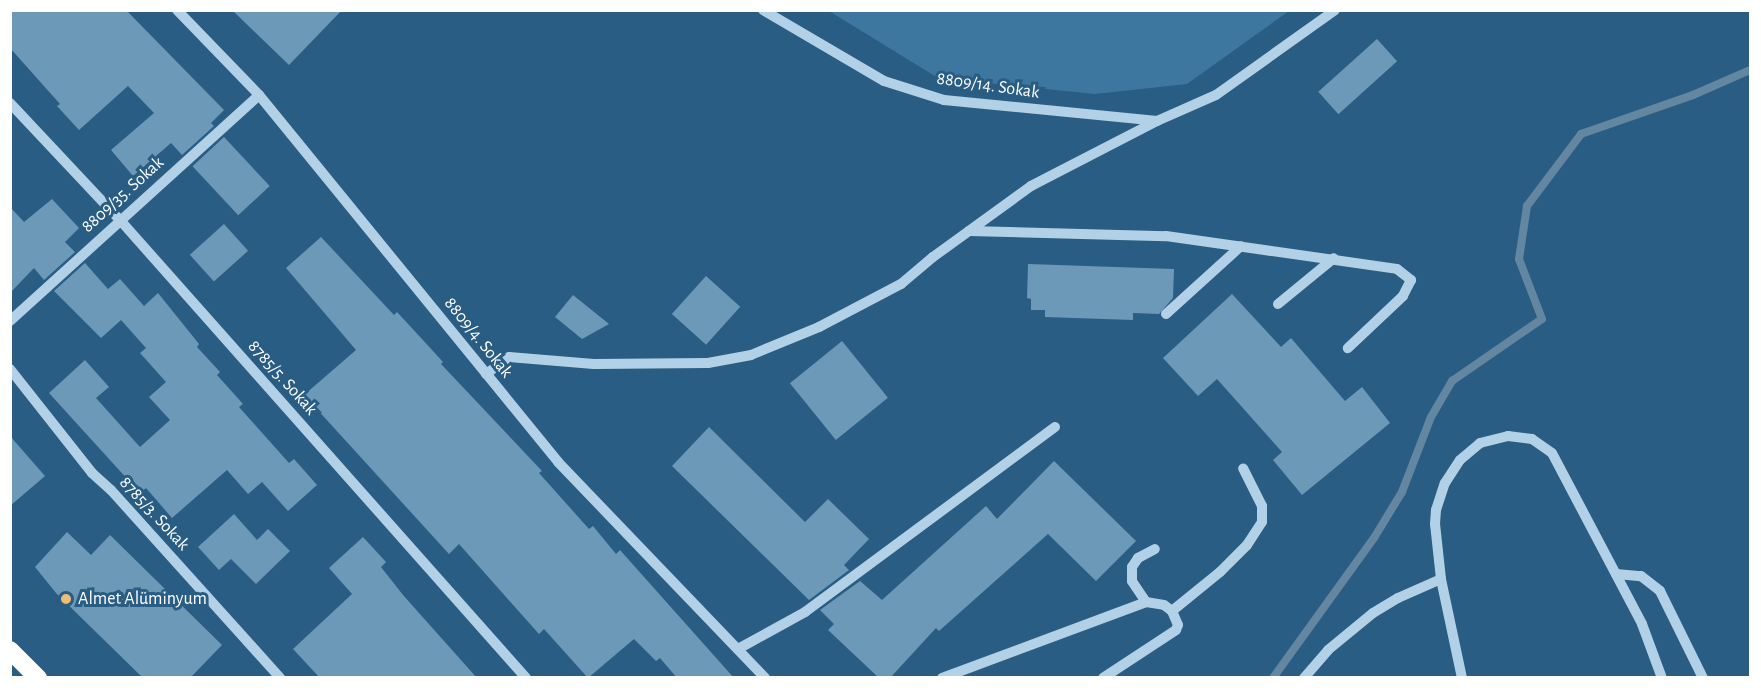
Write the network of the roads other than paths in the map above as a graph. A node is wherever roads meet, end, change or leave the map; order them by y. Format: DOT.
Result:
graph roads {
  1 [pos="177,10"];
  2 [pos="763,10"];
  3 [pos="1335,10"];
  4 [pos="259,95"];
  5 [pos="10,102"];
  6 [pos="1156,121"];
  7 [pos="120,220"];
  8 [pos="968,231"];
  9 [pos="1241,246"];
  10 [pos="1334,258"];
  11 [pos="1278,304"];
  12 [pos="1166,314"];
  13 [pos="10,321"];
  14 [pos="1348,348"];
  15 [pos="10,369"];
  16 [pos="486,374"];
  17 [pos="1055,427"];
  18 [pos="1243,468"];
  19 [pos="1155,549"];
  20 [pos="1616,574"];
  21 [pos="1441,579"];
  22 [pos="1146,602"];
  23 [pos="1172,611"];
  24 [pos="738,649"];
  25 [pos="10,650"];
  26 [pos="38,678"];
  27 [pos="280,678"];
  28 [pos="526,678"];
  29 [pos="765,678"];
  30 [pos="942,678"];
  31 [pos="1103,678"];
  32 [pos="1304,678"];
  33 [pos="1462,678"];
  34 [pos="1662,678"];
  35 [pos="1703,678"];
  1 -- 4 [label="street, 8809/4. Sokak"];
  2 -- 6 [label="street, 8809/14. Sokak"];
  3 -- 6 [label="street"];
  4 -- 7 [label="street, 8809/35. Sokak"];
  4 -- 16 [label="street, 8809/4. Sokak"];
  5 -- 7 [label="street, 8785/5. Sokak"];
  6 -- 8 [label="street"];
  7 -- 13 [label="street, 8809/35. Sokak"];
  7 -- 28 [label="street, 8785/5. Sokak"];
  8 -- 9 [label="street"];
  8 -- 16 [label="street"];
  9 -- 10 [label="street"];
  9 -- 12 [label="street"];
  10 -- 11 [label="street"];
  10 -- 14 [label="street"];
  15 -- 27 [label="street, 8785/3. Sokak"];
  16 -- 24 [label="street, 8809/4. Sokak"];
  17 -- 24 [label="street"];
  18 -- 23 [label="street"];
  19 -- 22 [label="street"];
  20 -- 21 [label="street"];
  20 -- 34 [label="street"];
  20 -- 35 [label="street"];
  21 -- 32 [label="street"];
  21 -- 33 [label="street"];
  22 -- 23 [label="street"];
  22 -- 30 [label="street"];
  23 -- 31 [label="street"];
  24 -- 29 [label="street, 8809/4. Sokak"];
  25 -- 26 [label="highway"];
}
